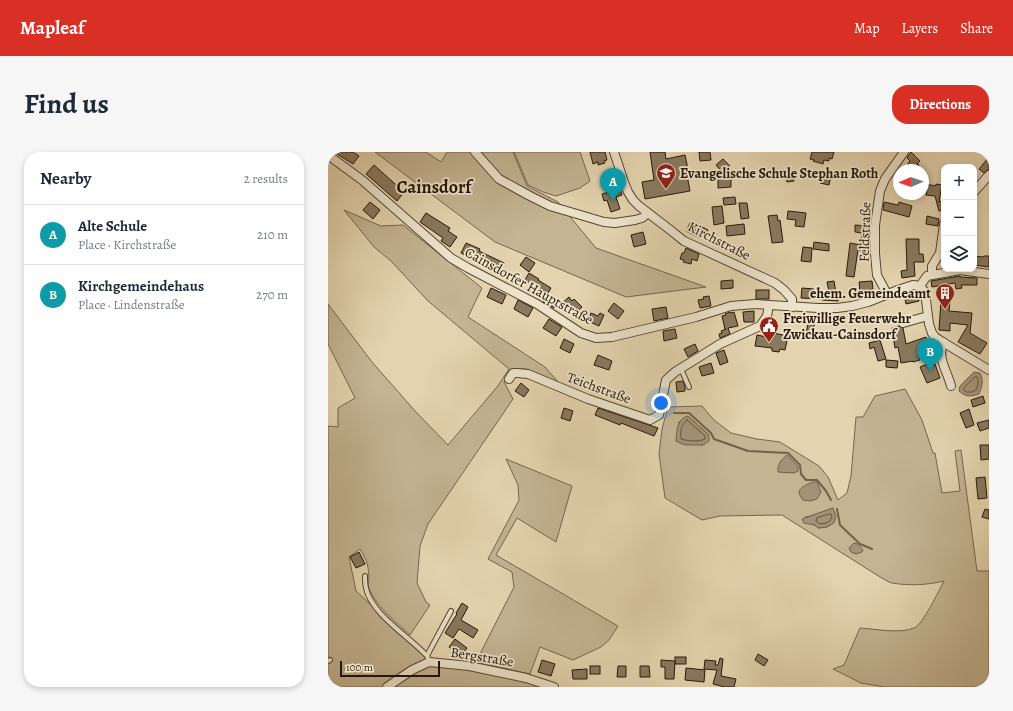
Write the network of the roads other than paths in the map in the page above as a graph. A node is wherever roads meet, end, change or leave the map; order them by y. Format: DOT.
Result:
graph roads {
  1 [pos="476,152"];
  2 [pos="614,152"];
  3 [pos="904,152"];
  4 [pos="328,155"];
  5 [pos="989,175"];
  6 [pos="977,189"];
  7 [pos="648,213"];
  8 [pos="942,236"];
  9 [pos="989,274"];
  10 [pos="932,275"];
  11 [pos="920,286"];
  12 [pos="887,294"];
  13 [pos="769,305"];
  14 [pos="792,307"];
  15 [pos="928,316"];
  16 [pos="903,324"];
  17 [pos="943,342"];
  18 [pos="680,369"];
  19 [pos="989,370"];
  20 [pos="509,379"];
  21 [pos="951,386"];
  22 [pos="689,388"];
  23 [pos="365,576"];
  24 [pos="451,611"];
  25 [pos="428,659"];
  26 [pos="387,687"];
  27 [pos="554,687"];
  1 -- 7 [label="street"];
  2 -- 7 [label="street, Kirchstraße"];
  3 -- 12 [label="street, Feldstraße"];
  4 -- 13 [label="street, Cainsdorfer Hauptstraße"];
  5 -- 6 [label="street"];
  7 -- 14 [label="street, Kirchstraße"];
  8 -- 10 [label="street"];
  9 -- 10 [label="street"];
  10 -- 11 [label="street"];
  11 -- 12 [label="street, Cainsdorfer Hauptstraße"];
  11 -- 15 [label="street"];
  12 -- 14 [label="street, Cainsdorfer Hauptstraße"];
  13 -- 14 [label="street, Cainsdorfer Hauptstraße"];
  13 -- 18 [label="street, Teichstraße"];
  15 -- 16 [label="street"];
  15 -- 17 [label="street"];
  17 -- 19 [label="street"];
  17 -- 21 [label="street"];
  18 -- 20 [label="street, Teichstraße"];
  18 -- 22 [label="lane"];
  23 -- 25 [label="lane"];
  24 -- 25 [label="lane"];
  25 -- 26 [label="street, Bergstraße"];
  25 -- 27 [label="street, Bergstraße"];
}
